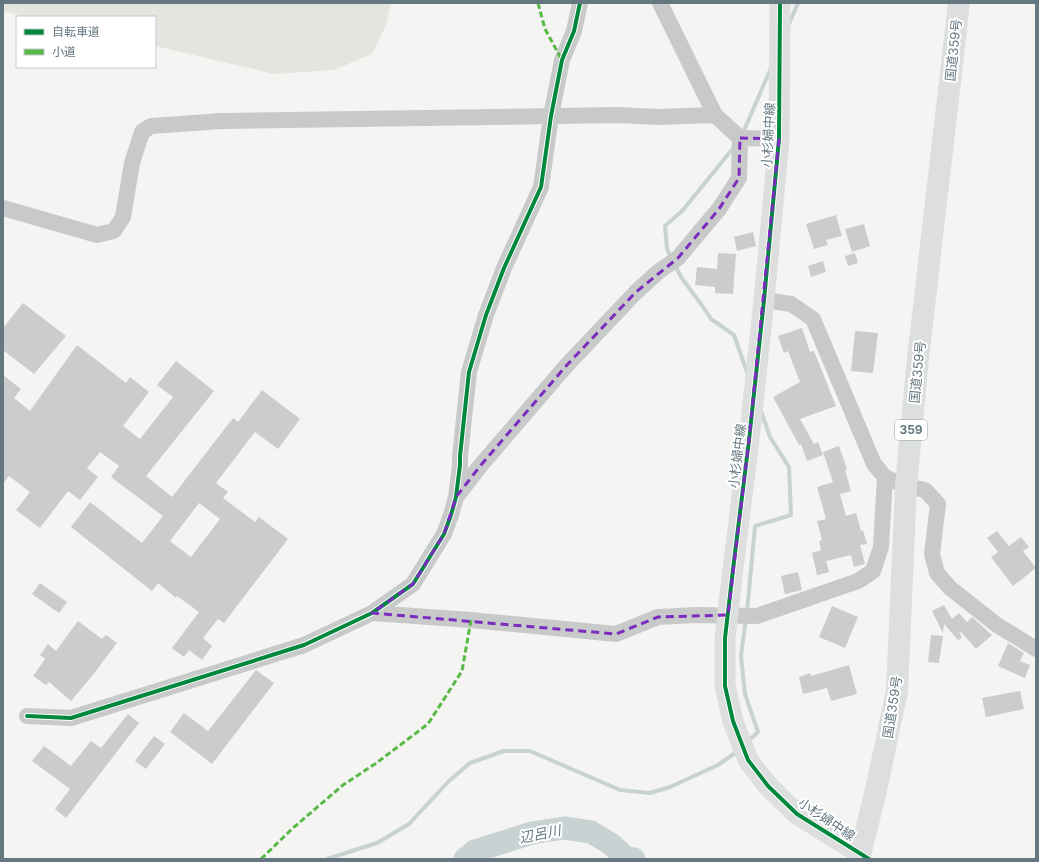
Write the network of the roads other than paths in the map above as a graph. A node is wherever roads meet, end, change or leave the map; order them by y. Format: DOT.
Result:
graph roads {
  1 [pos="580,3"];
  2 [pos="660,3"];
  3 [pos="780,3"];
  4 [pos="959,3"];
  5 [pos="715,115"];
  6 [pos="551,116"];
  7 [pos="740,138"];
  8 [pos="779,139"];
  9 [pos="3,208"];
  10 [pos="764,300"];
  11 [pos="885,478"];
  12 [pos="906,486"];
  13 [pos="456,497"];
  14 [pos="372,613"];
  15 [pos="1036,649"];
  16 [pos="27,716"];
  17 [pos="863,857"];
  1 -- 6 [label="street"];
  2 -- 5 [label="street"];
  3 -- 8 [label="main road, 小杉婦中線"];
  4 -- 12 [label="highway, 国道359号 / 359"];
  5 -- 6 [label="street"];
  5 -- 7 [label="street"];
  6 -- 9 [label="street"];
  6 -- 13 [label="street"];
  7 -- 8 [label="street"];
  7 -- 13 [label="street"];
  8 -- 10 [label="main road, 小杉婦中線"];
  10 -- 11 [label="street"];
  10 -- 17 [label="main road, 小杉婦中線"];
  11 -- 12 [label="street"];
  11 -- 14 [label="street"];
  12 -- 15 [label="street"];
  12 -- 17 [label="highway, 国道359号 / 359"];
  13 -- 14 [label="street"];
  14 -- 16 [label="street"];
}
